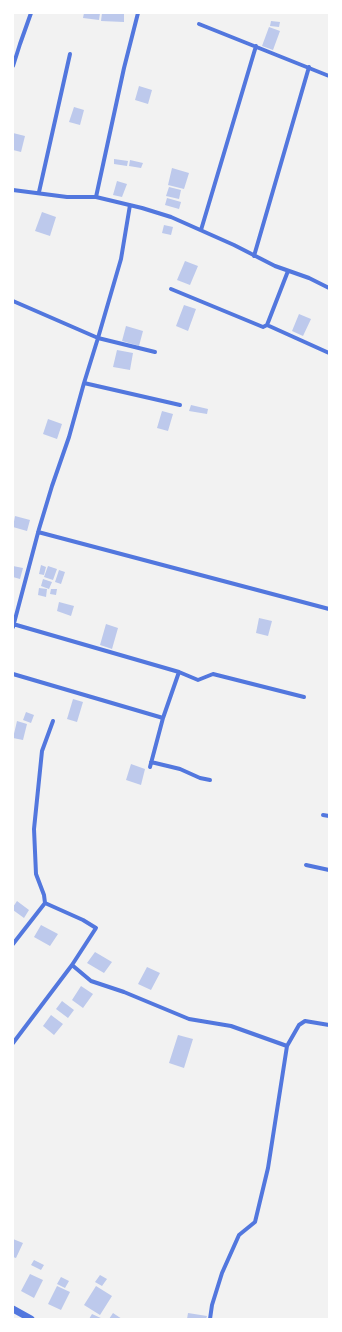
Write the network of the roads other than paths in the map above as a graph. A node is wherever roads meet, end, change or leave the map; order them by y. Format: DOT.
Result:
graph roads {
  1 [pos="31,13"];
  2 [pos="138,13"];
  3 [pos="199,24"];
  4 [pos="256,46"];
  5 [pos="70,54"];
  6 [pos="13,66"];
  7 [pos="308,67"];
  8 [pos="329,76"];
  9 [pos="13,190"];
  10 [pos="39,192"];
  11 [pos="96,197"];
  12 [pos="130,205"];
  13 [pos="201,230"];
  14 [pos="254,256"];
  15 [pos="288,271"];
  16 [pos="329,288"];
  17 [pos="170,289"];
  18 [pos="13,301"];
  19 [pos="267,325"];
  20 [pos="98,338"];
  21 [pos="155,352"];
  22 [pos="329,353"];
  23 [pos="84,382"];
  24 [pos="180,405"];
  25 [pos="38,532"];
  26 [pos="329,609"];
  27 [pos="13,624"];
  28 [pos="13,627"];
  29 [pos="179,672"];
  30 [pos="13,674"];
  31 [pos="304,697"];
  32 [pos="163,718"];
  33 [pos="53,721"];
  34 [pos="210,780"];
  35 [pos="323,815"];
  36 [pos="329,816"];
  37 [pos="306,865"];
  38 [pos="329,870"];
  39 [pos="45,903"];
  40 [pos="13,944"];
  41 [pos="72,965"];
  42 [pos="329,1025"];
  43 [pos="13,1043"];
  44 [pos="287,1046"];
  45 [pos="13,1309"];
  46 [pos="31,1319"];
  47 [pos="210,1319"];
  1 -- 6 [label="street"];
  2 -- 11 [label="street"];
  3 -- 4 [label="street"];
  4 -- 7 [label="street"];
  4 -- 13 [label="street"];
  5 -- 10 [label="street"];
  7 -- 8 [label="street"];
  7 -- 14 [label="street"];
  9 -- 10 [label="street"];
  10 -- 11 [label="street"];
  11 -- 12 [label="street"];
  12 -- 13 [label="street"];
  12 -- 20 [label="street"];
  13 -- 14 [label="street"];
  14 -- 15 [label="street"];
  15 -- 16 [label="street"];
  15 -- 19 [label="street"];
  17 -- 19 [label="street"];
  18 -- 20 [label="street"];
  19 -- 22 [label="street"];
  20 -- 21 [label="street"];
  20 -- 23 [label="street"];
  23 -- 24 [label="street"];
  23 -- 25 [label="street"];
  25 -- 26 [label="street"];
  25 -- 27 [label="street"];
  27 -- 28 [label="street"];
  27 -- 29 [label="street"];
  29 -- 31 [label="street"];
  29 -- 32 [label="street"];
  30 -- 32 [label="street"];
  32 -- 34 [label="street"];
  33 -- 39 [label="street"];
  35 -- 36 [label="street"];
  37 -- 38 [label="street"];
  39 -- 40 [label="street"];
  39 -- 41 [label="street"];
  41 -- 43 [label="street"];
  41 -- 44 [label="street"];
  42 -- 44 [label="street"];
  44 -- 47 [label="street"];
  45 -- 46 [label="street"];
}
